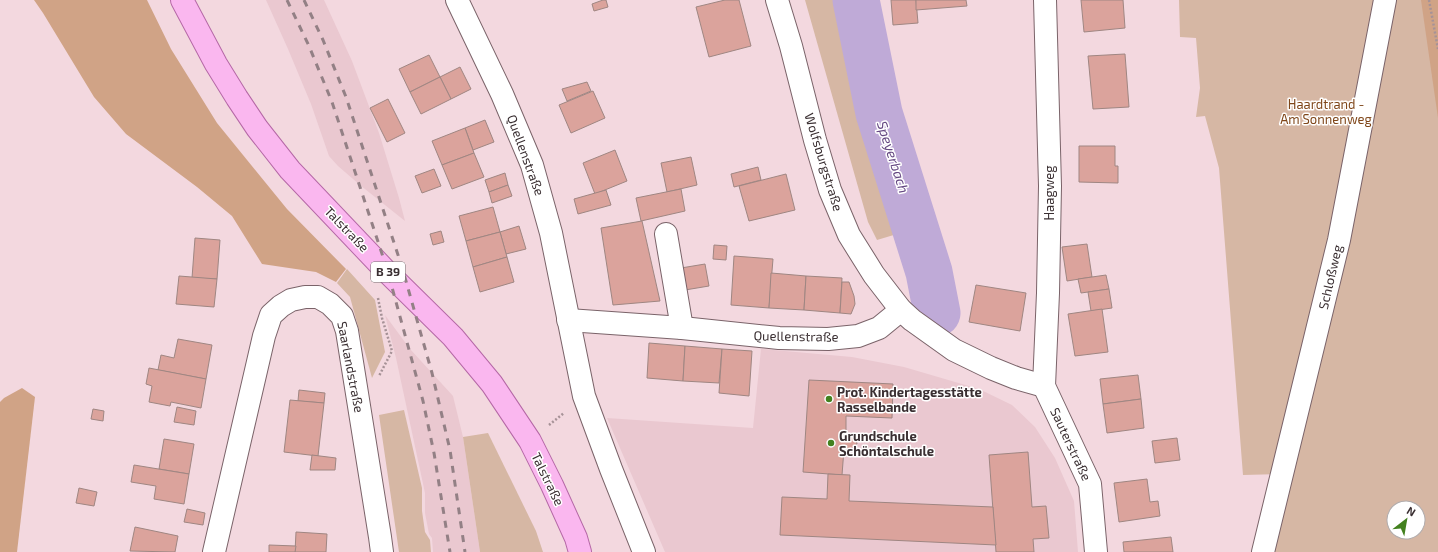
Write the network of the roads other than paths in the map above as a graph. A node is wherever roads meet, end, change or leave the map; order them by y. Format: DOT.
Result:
graph roads {
  1 [pos="182,0"];
  2 [pos="457,0"];
  3 [pos="777,0"];
  4 [pos="1045,0"];
  5 [pos="1385,0"];
  6 [pos="666,234"];
  7 [pos="901,310"];
  8 [pos="568,320"];
  9 [pos="682,328"];
  10 [pos="1044,386"];
  11 [pos="214,552"];
  12 [pos="382,552"];
  13 [pos="580,552"];
  14 [pos="644,552"];
  15 [pos="1096,552"];
  16 [pos="1263,552"];
  1 -- 13 [label="main road, Talstraße / B 39"];
  2 -- 8 [label="street, Quellenstraße"];
  3 -- 7 [label="street, Wolfsburgstraße"];
  4 -- 10 [label="street, Haagweg"];
  5 -- 16 [label="street, Schloßweg"];
  6 -- 9 [label="street"];
  7 -- 9 [label="street, Quellenstraße"];
  7 -- 10 [label="street"];
  8 -- 9 [label="street, Quellenstraße"];
  8 -- 14 [label="street, Quellenstraße"];
  10 -- 15 [label="street, Sauterstraße"];
  11 -- 12 [label="street, Saarlandstraße"];
}
